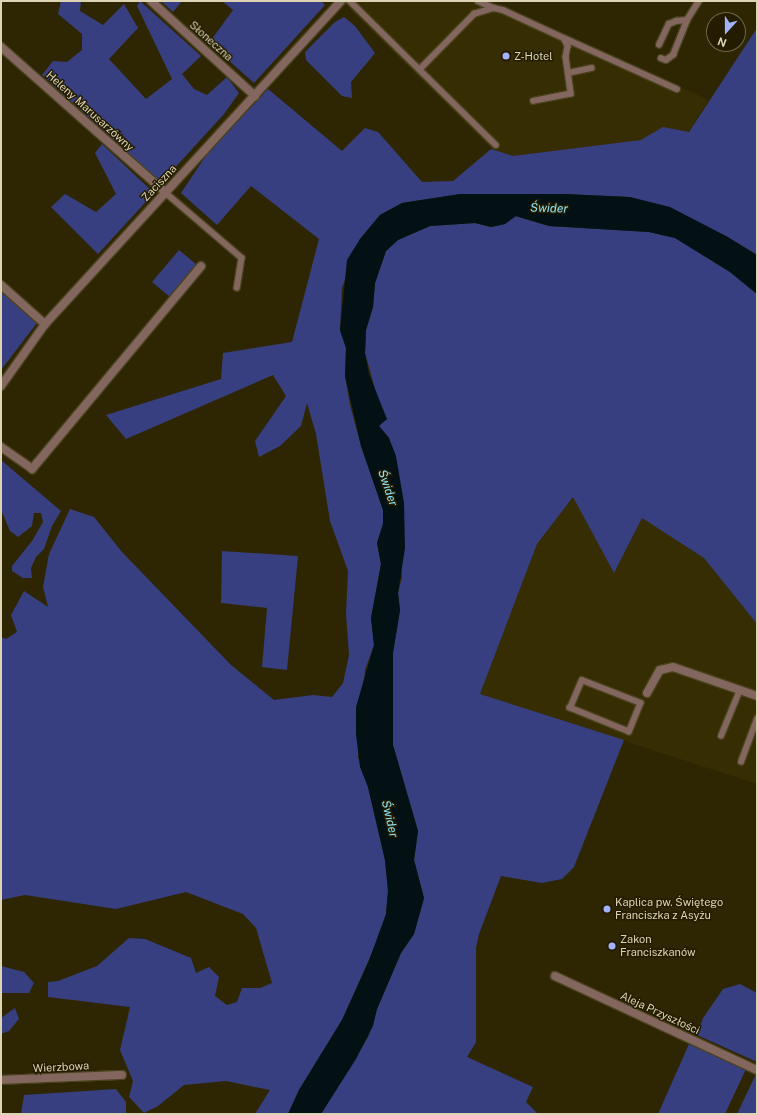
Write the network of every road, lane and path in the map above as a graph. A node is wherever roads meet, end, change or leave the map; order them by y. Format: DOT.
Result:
graph roads {
  1 [pos="151,1"];
  2 [pos="341,1"];
  3 [pos="350,1"];
  4 [pos="478,1"];
  5 [pos="699,1"];
  6 [pos="494,8"];
  7 [pos="687,20"];
  8 [pos="564,38"];
  9 [pos="659,45"];
  10 [pos="1,47"];
  11 [pos="661,58"];
  12 [pos="421,68"];
  13 [pos="591,68"];
  14 [pos="568,73"];
  15 [pos="677,89"];
  16 [pos="255,96"];
  17 [pos="534,101"];
  18 [pos="496,145"];
  19 [pos="165,192"];
  20 [pos="201,266"];
  21 [pos="1,285"];
  22 [pos="237,288"];
  23 [pos="45,324"];
  24 [pos="1,386"];
  25 [pos="1,447"];
  26 [pos="740,690"];
  27 [pos="647,693"];
  28 [pos="757,696"];
  29 [pos="641,703"];
  30 [pos="757,719"];
  31 [pos="721,736"];
  32 [pos="741,762"];
  33 [pos="555,976"];
  34 [pos="757,1070"];
  35 [pos="122,1075"];
  36 [pos="1,1080"];
  1 -- 16 [label="street, Słoneczna"];
  2 -- 16 [label="street, Zaciszna"];
  3 -- 12 [label="lane"];
  4 -- 6 [label="lane"];
  5 -- 7 [label="lane"];
  6 -- 8 [label="lane"];
  6 -- 12 [label="lane"];
  7 -- 9 [label="lane"];
  7 -- 11 [label="lane"];
  8 -- 14 [label="lane"];
  8 -- 15 [label="lane"];
  10 -- 19 [label="street, Heleny Marusarzówny"];
  12 -- 18 [label="lane"];
  13 -- 14 [label="lane"];
  14 -- 17 [label="lane"];
  16 -- 19 [label="street, Zaciszna"];
  19 -- 22 [label="lane"];
  19 -- 23 [label="street, Zaciszna"];
  20 -- 25 [label="street"];
  21 -- 23 [label="street"];
  23 -- 24 [label="street, Zaciszna"];
  26 -- 27 [label="street"];
  26 -- 28 [label="street"];
  26 -- 31 [label="lane"];
  27 -- 29 [label="lane"];
  29 -- 29 [label="lane"];
  30 -- 32 [label="lane"];
  33 -- 34 [label="street, Aleja Przyszłości"];
  35 -- 36 [label="street, Wierzbowa"];
}
